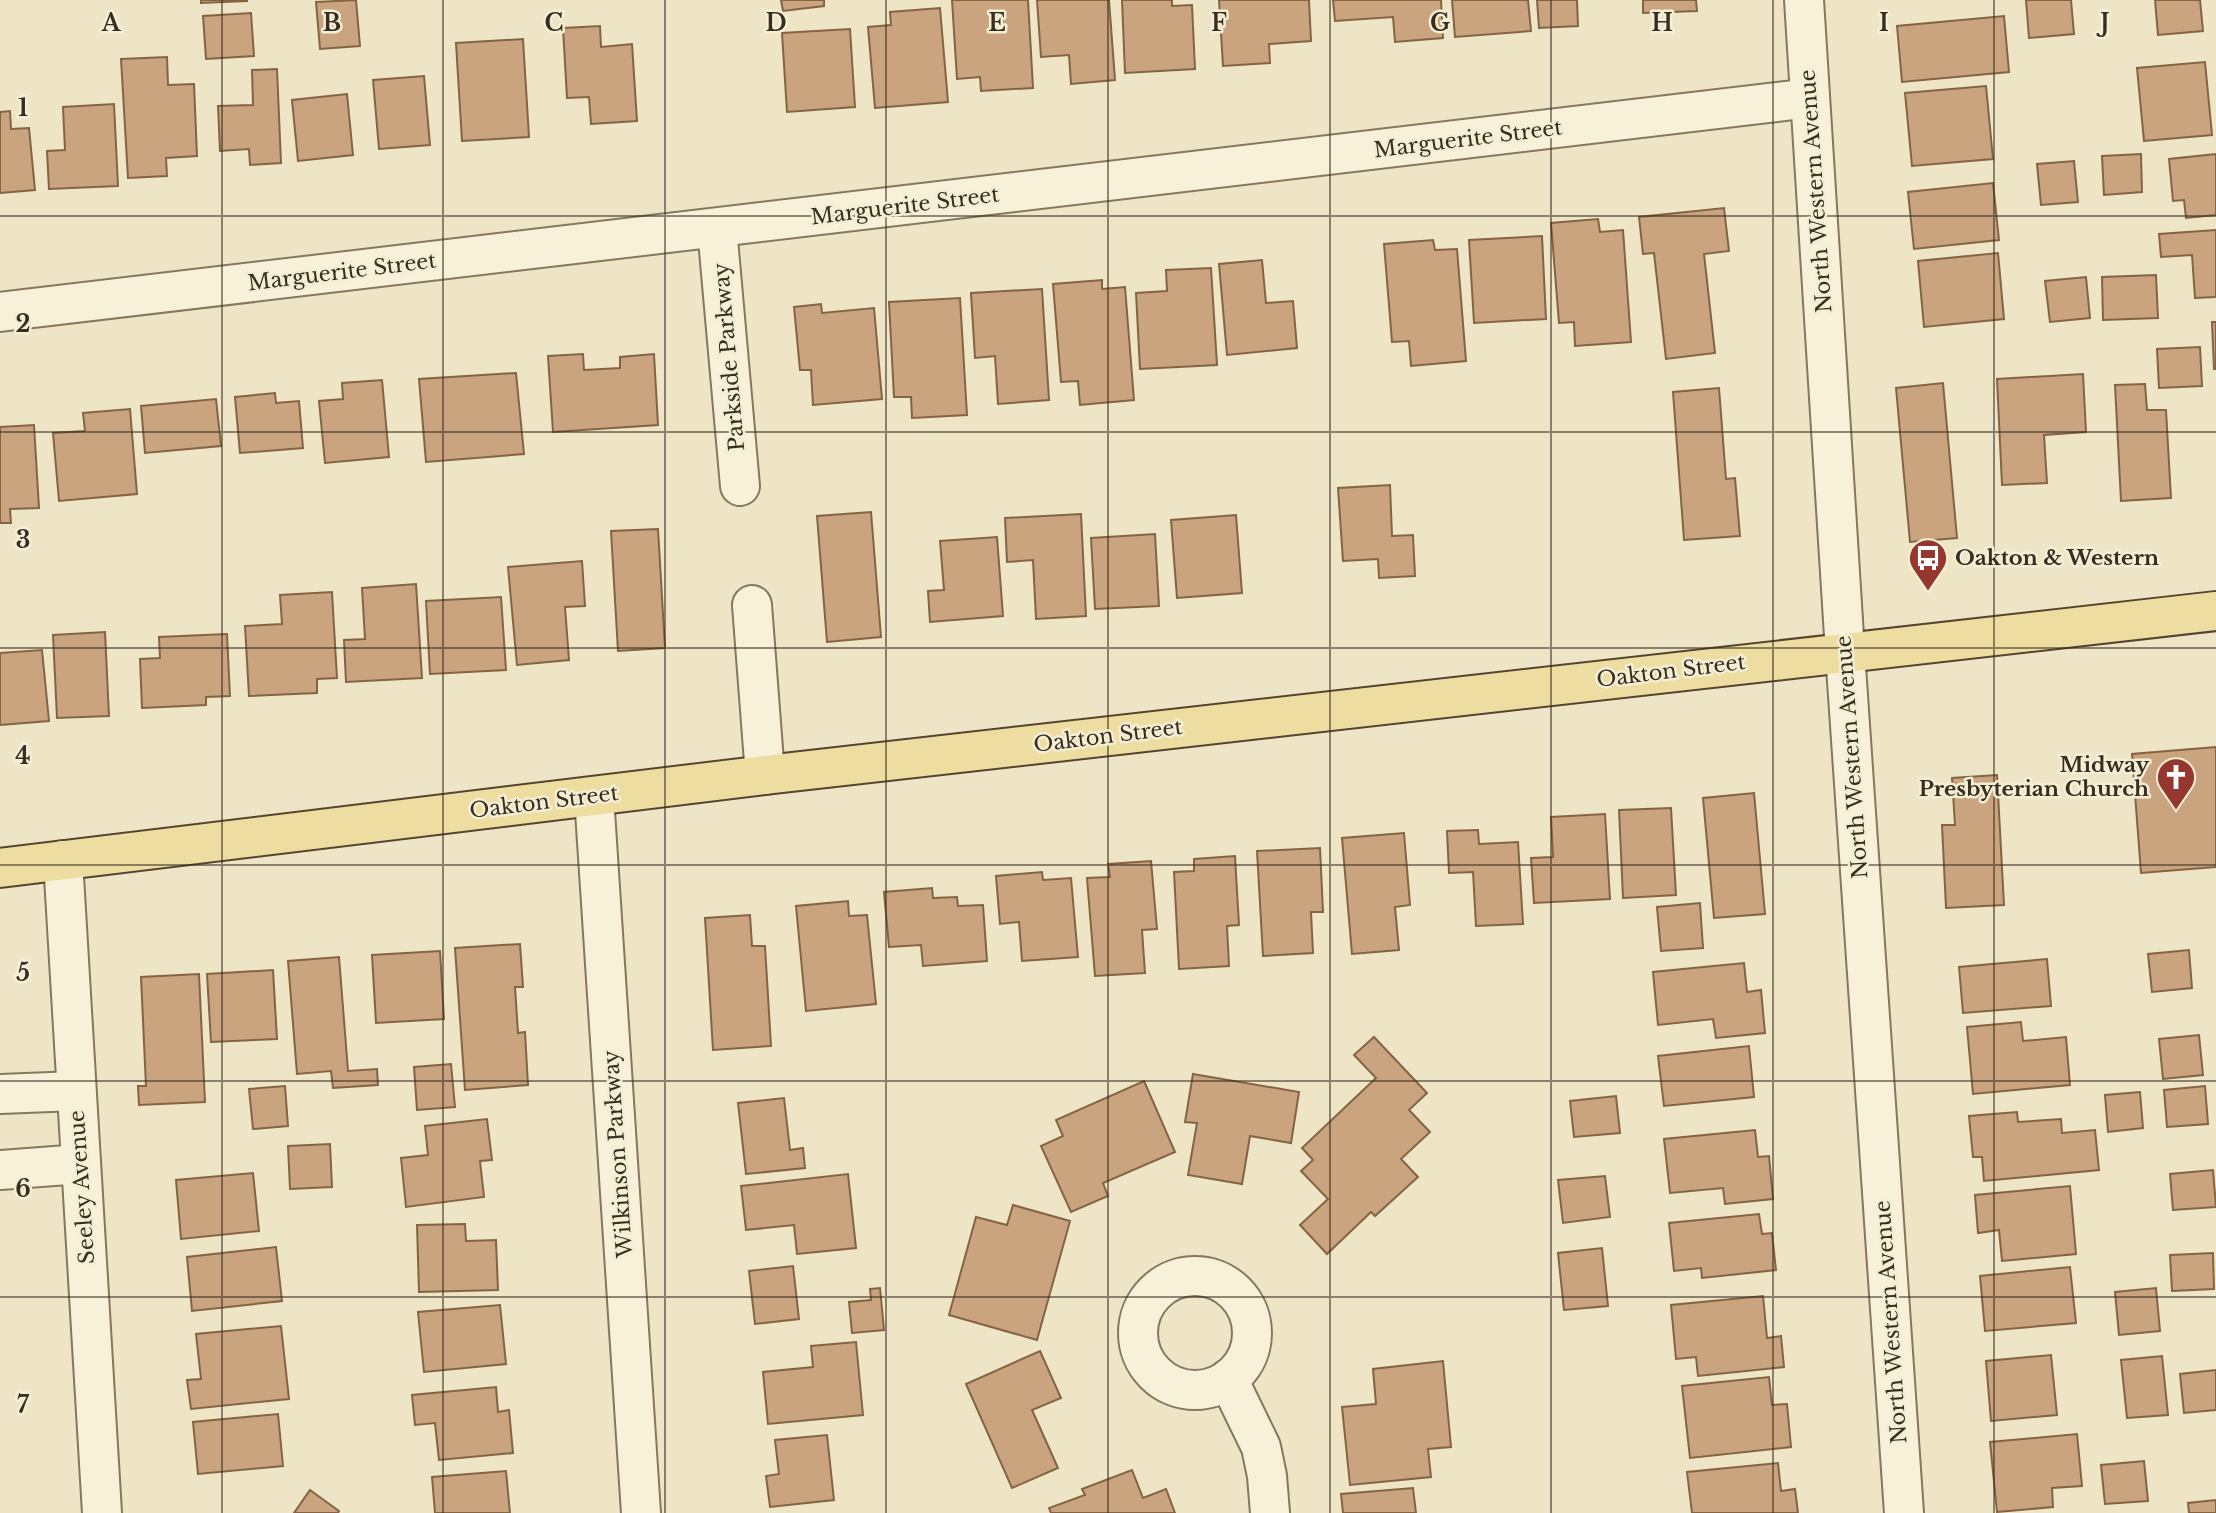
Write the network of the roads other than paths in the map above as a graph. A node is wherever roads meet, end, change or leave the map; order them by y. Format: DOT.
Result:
graph roads {
  1 [pos="1804,0"];
  2 [pos="1810,98"];
  3 [pos="718,228"];
  4 [pos="0,312"];
  5 [pos="740,486"];
  6 [pos="752,605"];
  7 [pos="2216,611"];
  8 [pos="1844,652"];
  9 [pos="765,775"];
  10 [pos="594,796"];
  11 [pos="63,860"];
  12 [pos="0,868"];
  13 [pos="76,1091"];
  14 [pos="0,1094"];
  15 [pos="81,1164"];
  16 [pos="0,1170"];
  17 [pos="1228,1379"];
  18 [pos="102,1513"];
  19 [pos="641,1513"];
  20 [pos="1270,1513"];
  21 [pos="1904,1513"];
  1 -- 2 [label="street, North Western Avenue"];
  2 -- 3 [label="street, Marguerite Street"];
  2 -- 8 [label="street, North Western Avenue"];
  3 -- 4 [label="street, Marguerite Street"];
  3 -- 5 [label="street, Parkside Parkway"];
  6 -- 9 [label="street"];
  7 -- 8 [label="main road, Oakton Street"];
  8 -- 9 [label="main road, Oakton Street"];
  8 -- 21 [label="street, North Western Avenue"];
  9 -- 10 [label="main road, Oakton Street"];
  10 -- 11 [label="main road, Oakton Street"];
  10 -- 19 [label="street, Wilkinson Parkway"];
  11 -- 12 [label="main road, Oakton Street"];
  11 -- 13 [label="street, Seeley Avenue"];
  13 -- 14 [label="street"];
  13 -- 15 [label="street, Seeley Avenue"];
  15 -- 16 [label="street"];
  15 -- 18 [label="street, Seeley Avenue"];
  17 -- 20 [label="street"];
}
